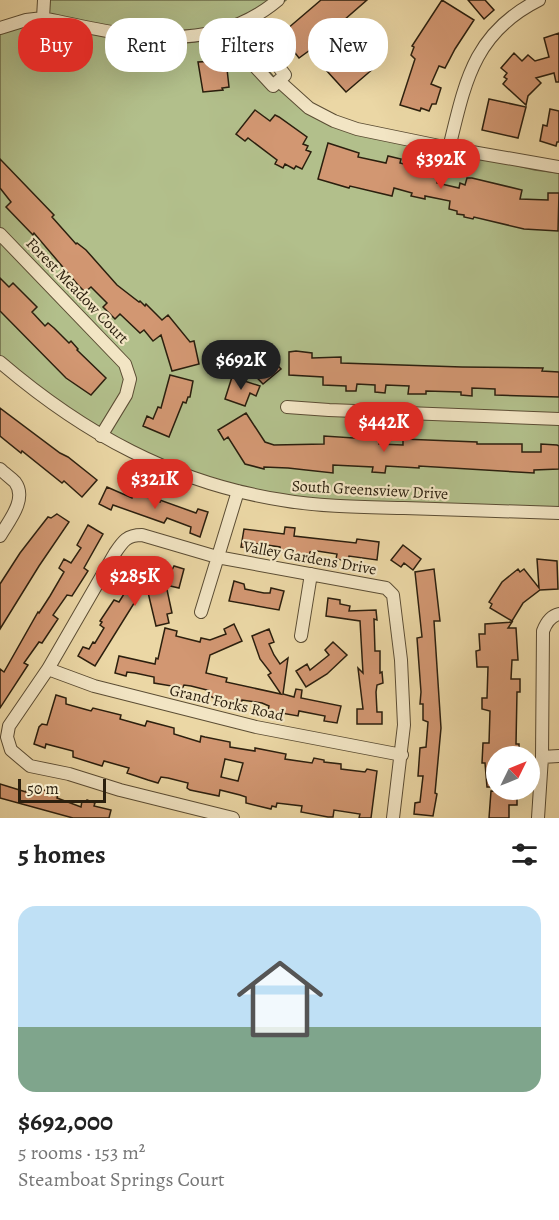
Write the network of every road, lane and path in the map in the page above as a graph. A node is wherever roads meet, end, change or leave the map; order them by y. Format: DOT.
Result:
graph roads {
  1 [pos="44,0"];
  2 [pos="278,0"];
  3 [pos="539,0"];
  4 [pos="44,18"];
  5 [pos="254,18"];
  6 [pos="18,22"];
  7 [pos="93,27"];
  8 [pos="0,28"];
  9 [pos="199,36"];
  10 [pos="260,72"];
  11 [pos="283,72"];
  12 [pos="279,81"];
  13 [pos="449,148"];
  14 [pos="559,167"];
  15 [pos="0,234"];
  16 [pos="0,362"];
  17 [pos="287,407"];
  18 [pos="559,419"];
  19 [pos="101,436"];
  20 [pos="0,469"];
  21 [pos="238,491"];
  22 [pos="559,513"];
  23 [pos="0,536"];
  24 [pos="217,558"];
  25 [pos="311,574"];
  26 [pos="201,612"];
  27 [pos="559,614"];
  28 [pos="301,636"];
  29 [pos="48,669"];
  30 [pos="402,754"];
  31 [pos="559,756"];
  32 [pos="542,757"];
  33 [pos="233,818"];
  34 [pos="393,818"];
  35 [pos="538,818"];
  1 -- 4 [label="street"];
  2 -- 5 [label="street"];
  3 -- 13 [label="street"];
  6 -- 8 [label="street"];
  7 -- 9 [label="street"];
  10 -- 12 [label="street"];
  11 -- 12 [label="street"];
  12 -- 13 [label="street"];
  13 -- 14 [label="street"];
  15 -- 19 [label="street, Forest Meadow Court"];
  16 -- 19 [label="street, South Greensview Drive"];
  17 -- 18 [label="street"];
  19 -- 21 [label="street, South Greensview Drive"];
  20 -- 23 [label="street"];
  21 -- 22 [label="street, South Greensview Drive"];
  21 -- 24 [label="street"];
  24 -- 25 [label="street, Valley Gardens Drive"];
  24 -- 26 [label="street"];
  24 -- 29 [label="street, Valley Gardens Drive"];
  25 -- 28 [label="street"];
  25 -- 30 [label="street, Valley Gardens Drive"];
  27 -- 32 [label="street"];
  29 -- 30 [label="street, Grand Forks Road"];
  29 -- 33 [label="street, Valley Gardens Drive"];
  30 -- 34 [label="street, Valley Gardens Drive"];
  31 -- 32 [label="street"];
  32 -- 35 [label="street"];
}
